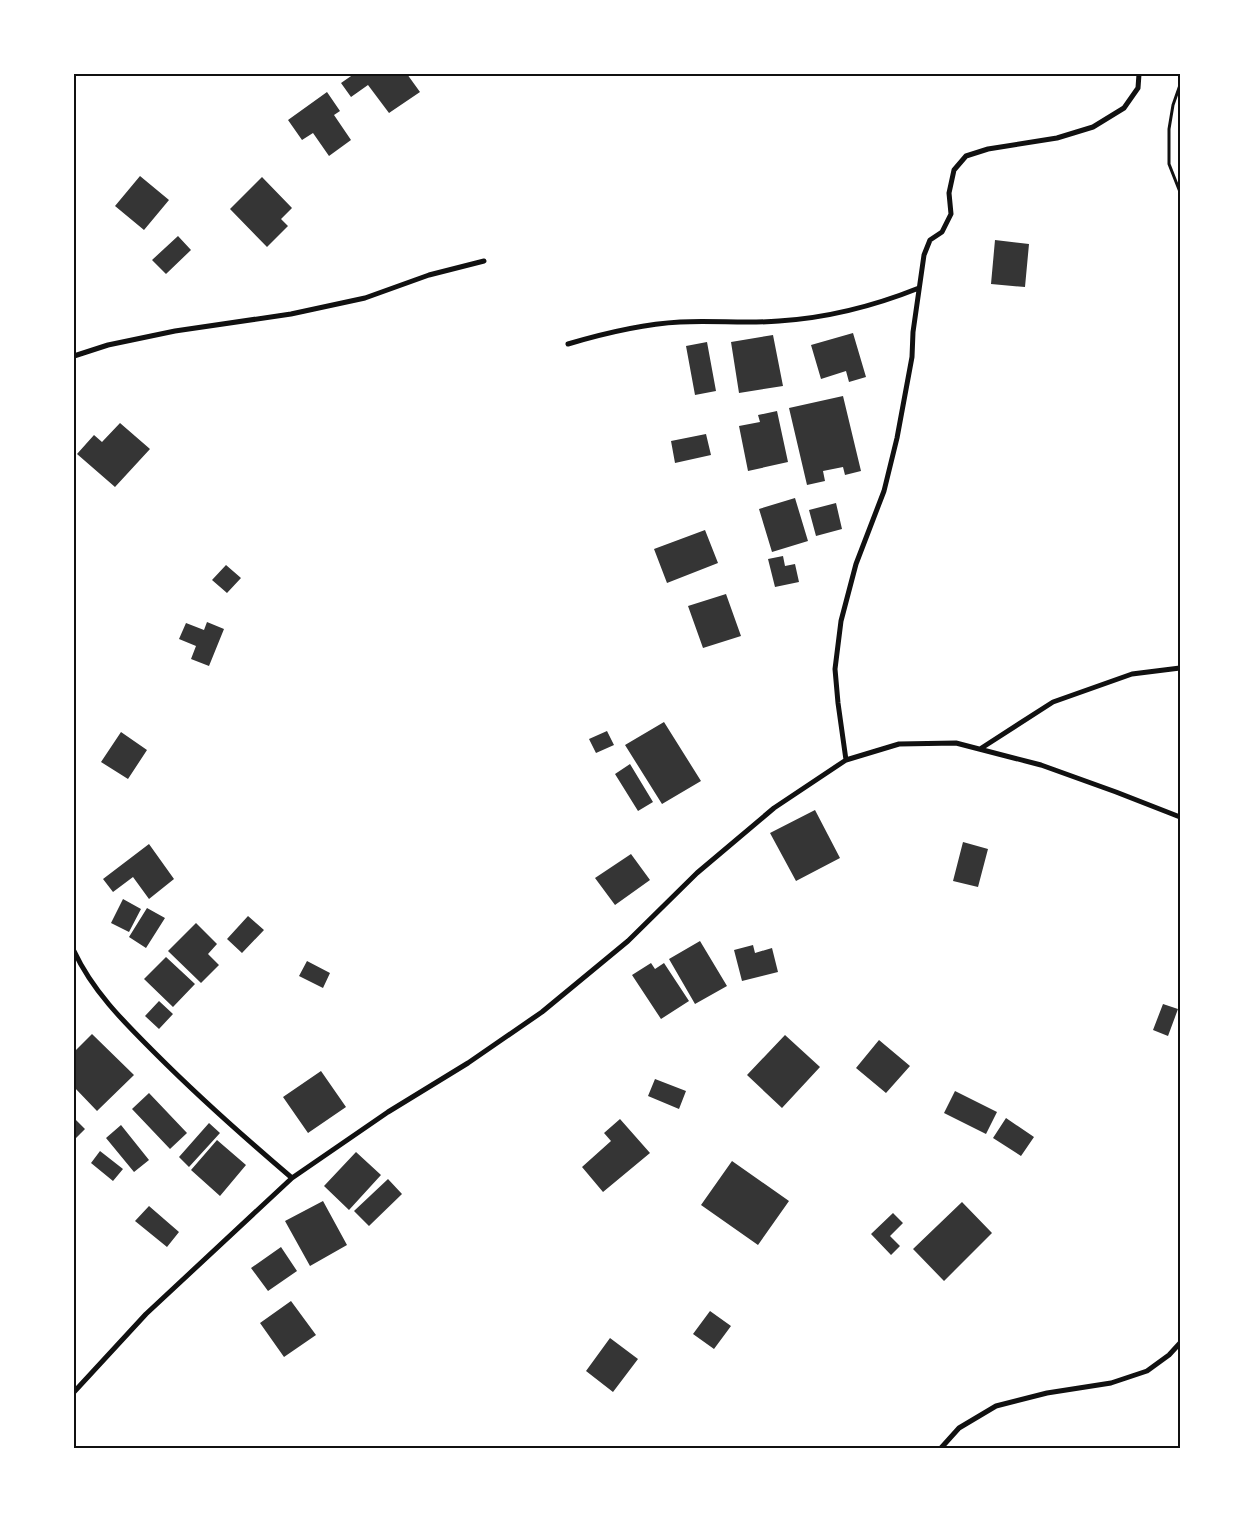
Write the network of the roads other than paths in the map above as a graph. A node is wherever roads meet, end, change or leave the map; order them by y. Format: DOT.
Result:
graph roads {
  1 [pos="1139,74"];
  2 [pos="484,261"];
  3 [pos="919,288"];
  4 [pos="568,344"];
  5 [pos="74,356"];
  6 [pos="1180,668"];
  7 [pos="980,749"];
  8 [pos="846,760"];
  9 [pos="1180,818"];
  10 [pos="74,951"];
  11 [pos="292,1178"];
  12 [pos="1180,1343"];
  13 [pos="74,1392"];
  14 [pos="942,1448"];
  1 -- 3 [label="street"];
  2 -- 5 [label="street"];
  3 -- 4 [label="street"];
  3 -- 8 [label="street"];
  6 -- 7 [label="street"];
  7 -- 8 [label="street"];
  7 -- 9 [label="street"];
  8 -- 11 [label="street"];
  10 -- 11 [label="street"];
  11 -- 13 [label="street"];
  12 -- 14 [label="street"];
}
